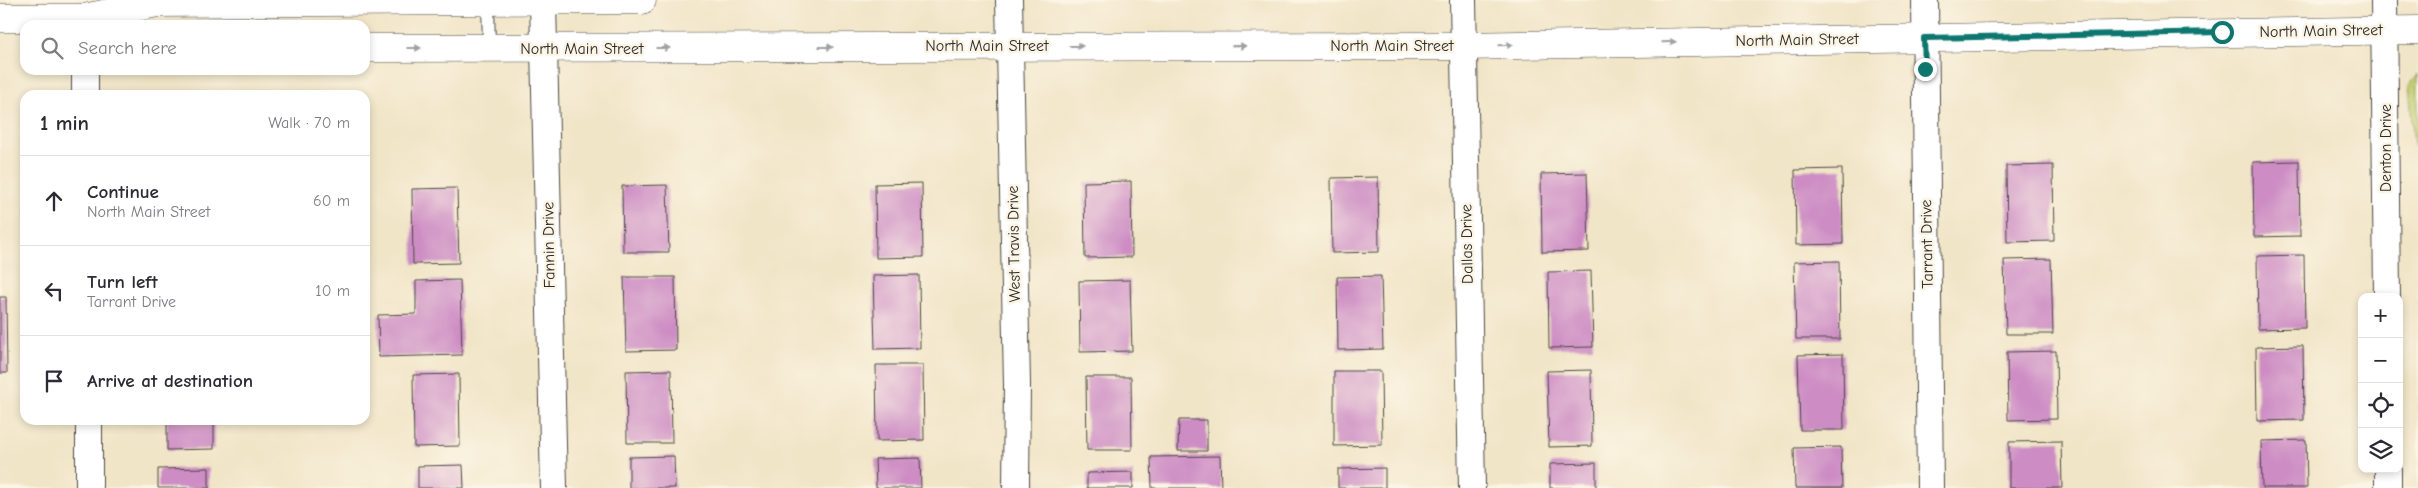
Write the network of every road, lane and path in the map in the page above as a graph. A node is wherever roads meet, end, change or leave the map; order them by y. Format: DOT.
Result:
graph roads {
  1 [pos="642,0"];
  2 [pos="1009,0"];
  3 [pos="1463,0"];
  4 [pos="1925,0"];
  5 [pos="2384,0"];
  6 [pos="488,1"];
  7 [pos="543,2"];
  8 [pos="0,18"];
  9 [pos="89,19"];
  10 [pos="2386,29"];
  11 [pos="2418,30"];
  12 [pos="1924,38"];
  13 [pos="1010,46"];
  14 [pos="1463,46"];
  15 [pos="370,48"];
  16 [pos="489,49"];
  17 [pos="544,49"];
  18 [pos="85,75"];
  19 [pos="85,90"];
  20 [pos="2387,293"];
  21 [pos="89,425"];
  22 [pos="2388,473"];
  23 [pos="90,488"];
  24 [pos="554,488"];
  25 [pos="1016,488"];
  26 [pos="1472,488"];
  27 [pos="1930,488"];
  28 [pos="2388,488"];
  1 -- 7 [label="main road"];
  2 -- 13 [label="street, West Travis Drive"];
  3 -- 14 [label="street, Dallas Drive"];
  4 -- 12 [label="street, Tarrant Drive"];
  5 -- 10 [label="street, Denton Drive"];
  6 -- 7 [label="main road"];
  6 -- 9 [label="main road"];
  6 -- 16 [label="lane"];
  7 -- 17 [label="street, Fannin Drive"];
  8 -- 9 [label="main road"];
  10 -- 11 [label="main road, North Main Street"];
  10 -- 12 [label="main road, North Main Street"];
  10 -- 20 [label="street, Denton Drive"];
  14 -- 12 [label="main road, North Main Street, one-way"];
  12 -- 27 [label="street, Tarrant Drive"];
  13 -- 14 [label="main road, North Main Street, one-way"];
  17 -- 13 [label="main road, North Main Street, one-way"];
  13 -- 25 [label="street, West Travis Drive"];
  14 -- 26 [label="street, Dallas Drive"];
  15 -- 16 [label="main road, North Main Street, one-way"];
  16 -- 17 [label="main road, North Main Street"];
  17 -- 24 [label="street, Fannin Drive"];
  18 -- 19 [label="street"];
  21 -- 23 [label="street"];
  22 -- 28 [label="street"];
}
